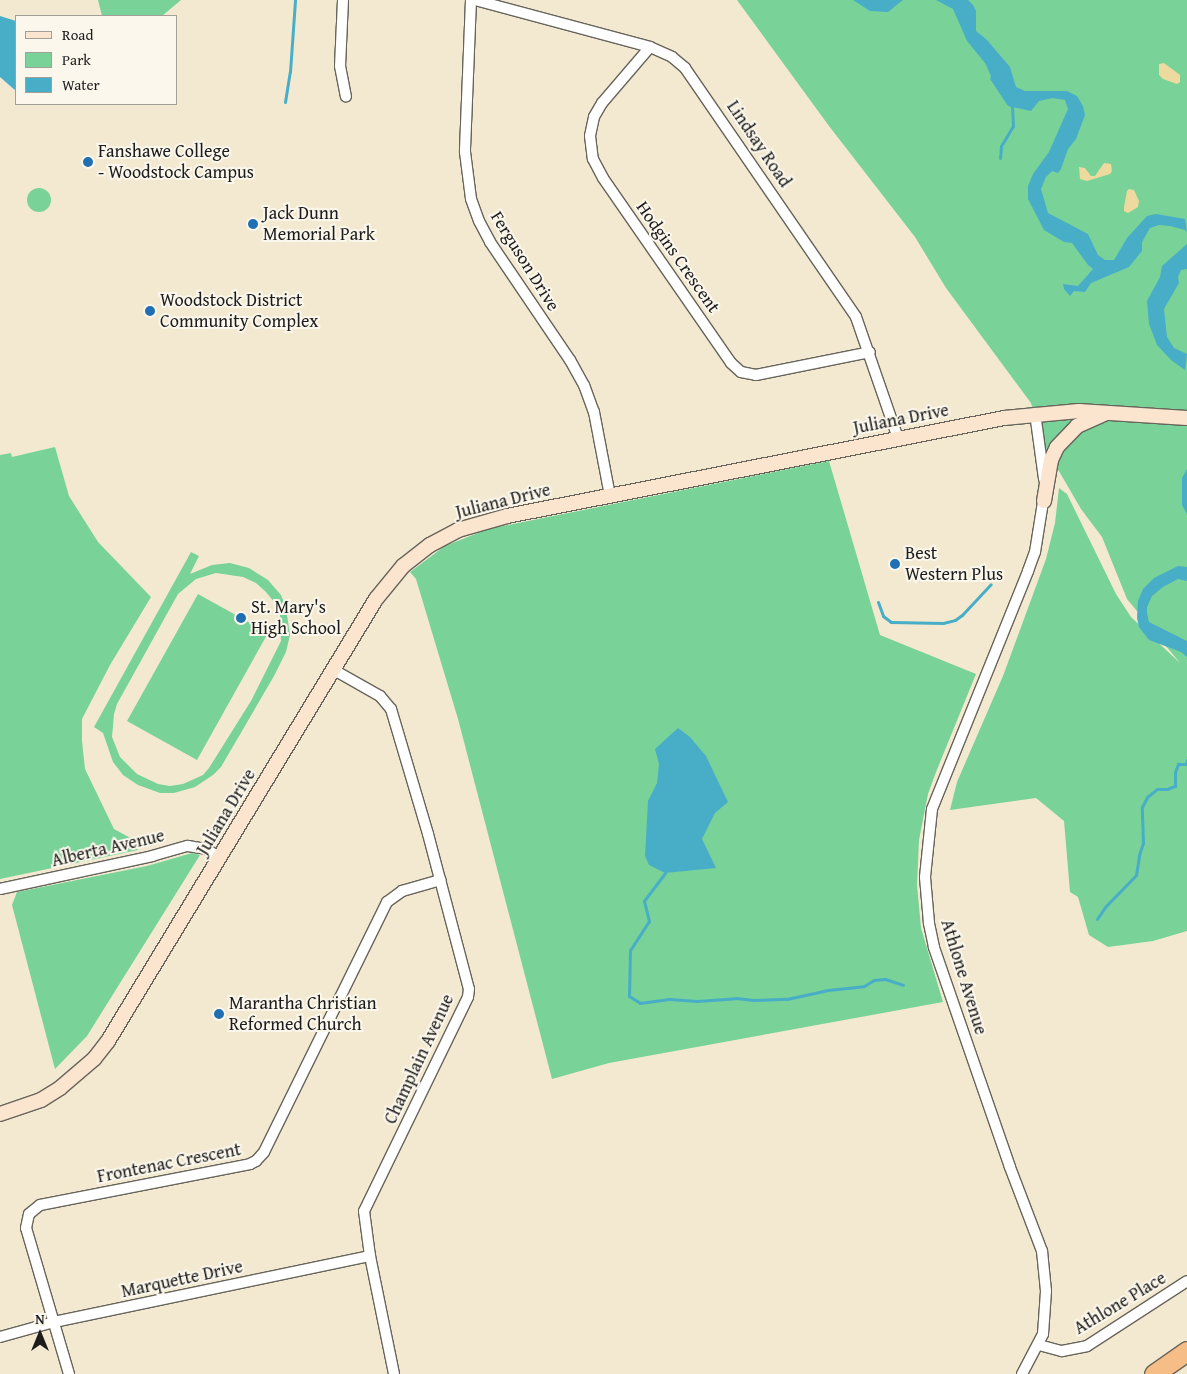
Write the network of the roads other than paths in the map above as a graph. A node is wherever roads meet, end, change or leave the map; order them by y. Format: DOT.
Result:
graph roads {
  1 [pos="343,0"];
  2 [pos="471,0"];
  3 [pos="476,0"];
  4 [pos="650,47"];
  5 [pos="346,96"];
  6 [pos="870,352"];
  7 [pos="1126,412"];
  8 [pos="1035,413"];
  9 [pos="1187,418"];
  10 [pos="898,438"];
  11 [pos="610,496"];
  12 [pos="1044,500"];
  13 [pos="334,670"];
  14 [pos="221,858"];
  15 [pos="440,880"];
  16 [pos="0,888"];
  17 [pos="0,1114"];
  18 [pos="370,1256"];
  19 [pos="1187,1281"];
  20 [pos="54,1322"];
  21 [pos="0,1337"];
  22 [pos="1039,1346"];
  23 [pos="1187,1351"];
  24 [pos="391,1373"];
  25 [pos="69,1374"];
  26 [pos="1022,1374"];
  27 [pos="1154,1374"];
  1 -- 5 [label="street"];
  2 -- 11 [label="street, Ferguson Drive"];
  3 -- 4 [label="street, Lindsay Road"];
  4 -- 6 [label="street, Lindsay Road"];
  4 -- 6 [label="street, Hodgins Crescent"];
  6 -- 10 [label="street, Lindsay Road"];
  7 -- 8 [label="street, Juliana Drive"];
  7 -- 9 [label="street, Juliana Drive"];
  7 -- 12 [label="street"];
  8 -- 10 [label="street, Juliana Drive"];
  8 -- 12 [label="street, Athlone Avenue"];
  10 -- 11 [label="street, Juliana Drive"];
  11 -- 13 [label="street, Juliana Drive"];
  12 -- 22 [label="street, Athlone Avenue"];
  13 -- 14 [label="street, Juliana Drive"];
  13 -- 15 [label="street, Champlain Avenue"];
  14 -- 16 [label="street, Alberta Avenue"];
  14 -- 17 [label="street, Juliana Drive"];
  15 -- 18 [label="street, Champlain Avenue"];
  15 -- 20 [label="street, Frontenac Crescent"];
  18 -- 20 [label="street, Marquette Drive"];
  18 -- 24 [label="street, Champlain Avenue"];
  19 -- 22 [label="street, Athlone Place"];
  20 -- 21 [label="street, Marquette Drive"];
  20 -- 25 [label="street, Frontenac Crescent"];
  22 -- 26 [label="street, Athlone Avenue"];
  23 -- 27 [label="highway"];
}
